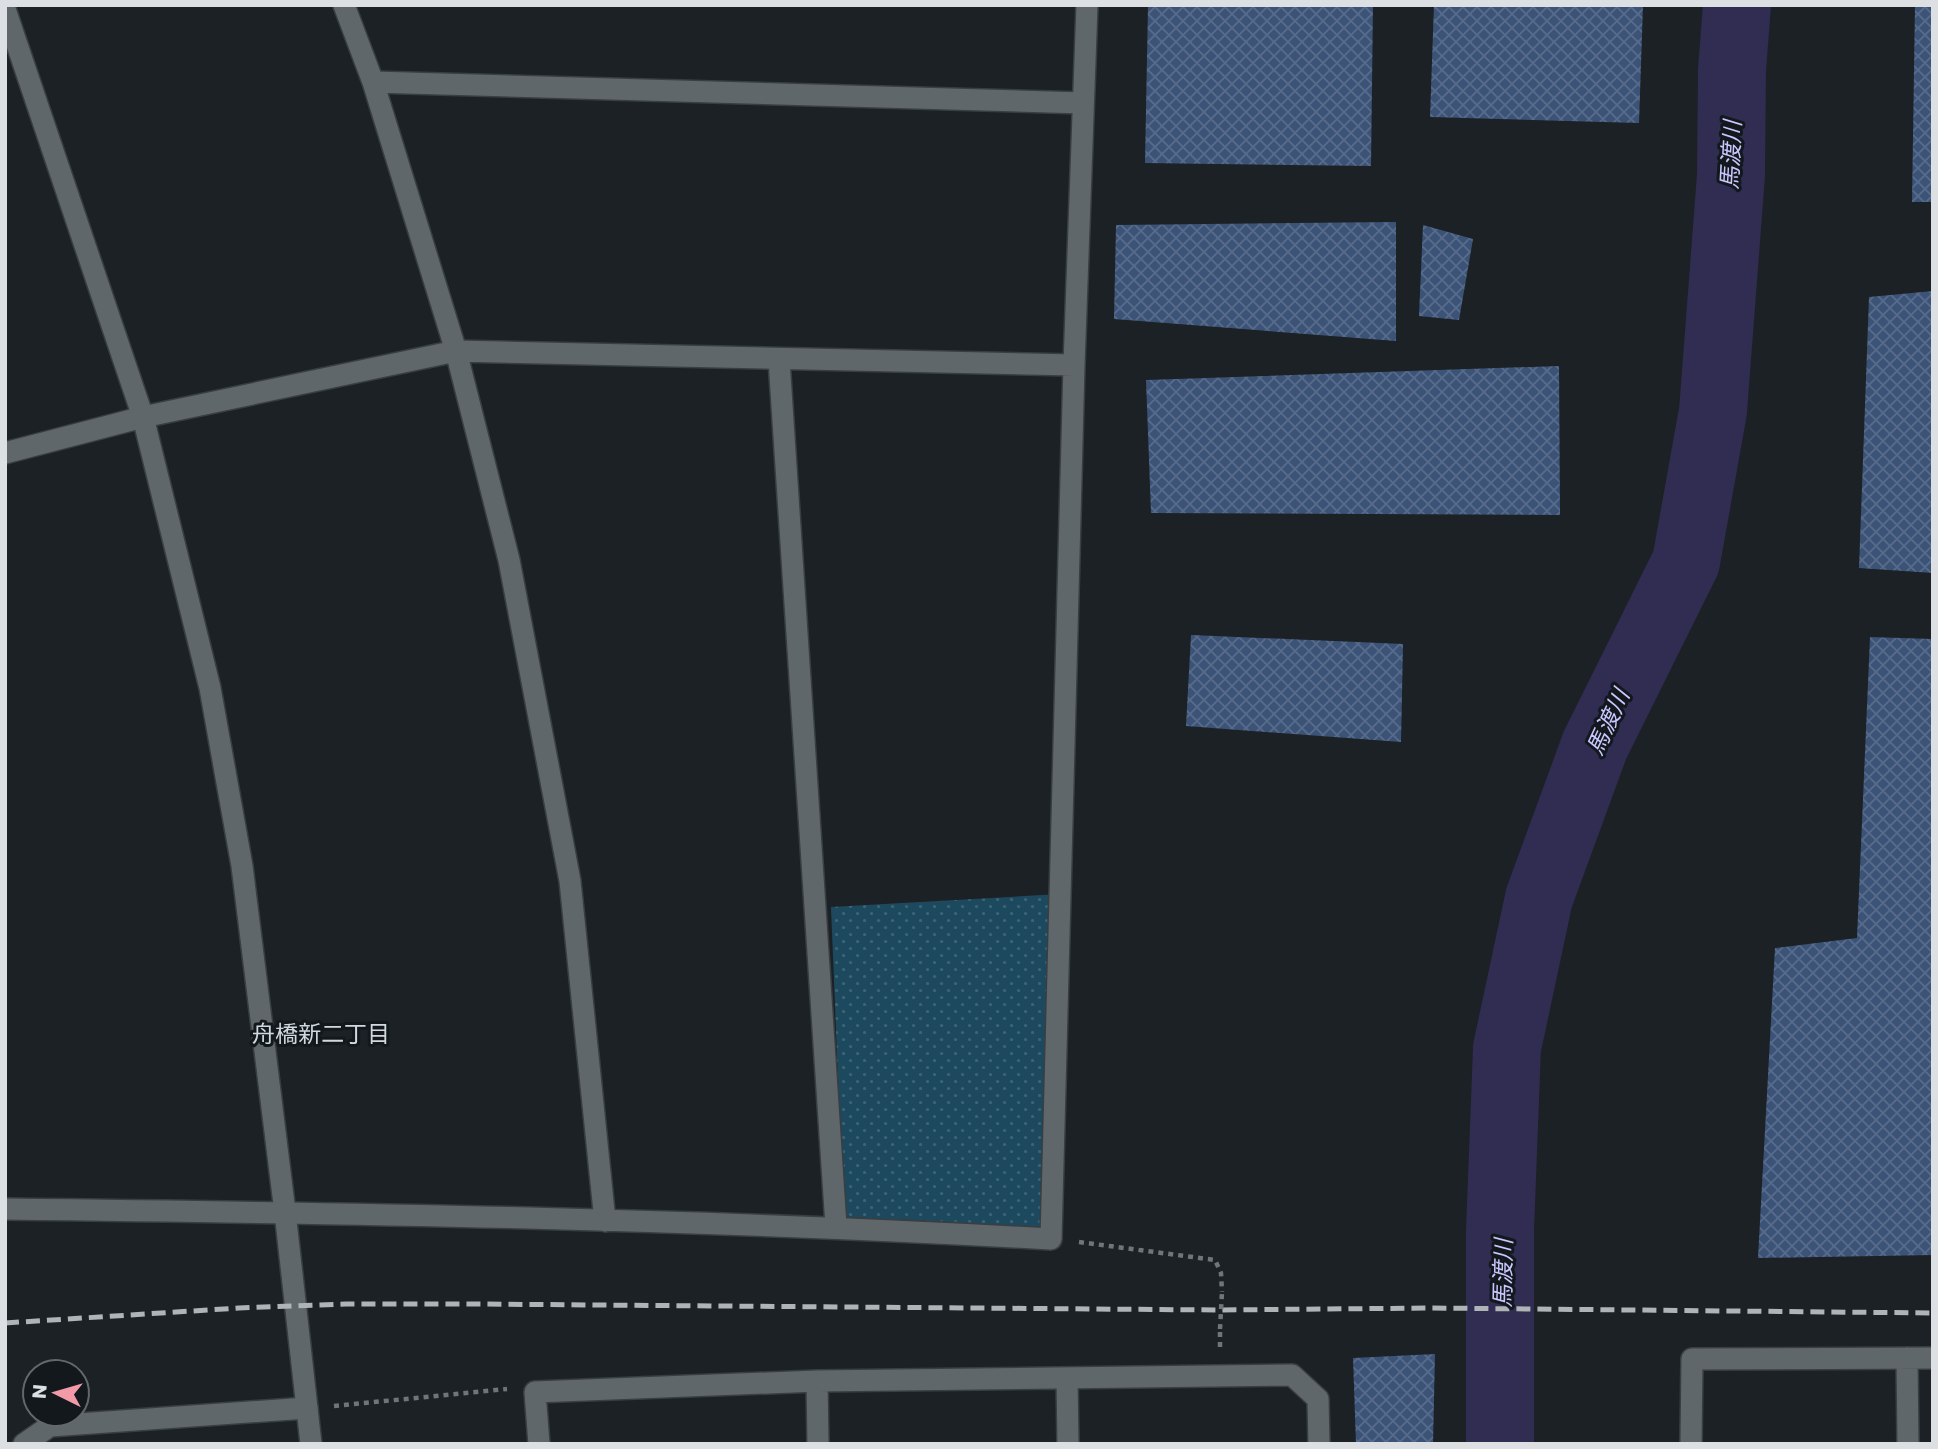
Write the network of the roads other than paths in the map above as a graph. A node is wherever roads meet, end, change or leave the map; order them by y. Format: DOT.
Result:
graph roads {
  1 [pos="344,5"];
  2 [pos="1087,5"];
  3 [pos="5,9"];
  4 [pos="373,82"];
  5 [pos="1083,103"];
  6 [pos="456,351"];
  7 [pos="779,360"];
  8 [pos="1074,365"];
  9 [pos="143,417"];
  10 [pos="5,453"];
  11 [pos="5,1209"];
  12 [pos="285,1212"];
  13 [pos="605,1221"];
  14 [pos="836,1226"];
  15 [pos="1907,1359"];
  16 [pos="1933,1359"];
  17 [pos="1067,1378"];
  18 [pos="817,1381"];
  19 [pos="307,1408"];
  20 [pos="24,1444"];
  21 [pos="311,1444"];
  22 [pos="539,1444"];
  23 [pos="818,1444"];
  24 [pos="1068,1444"];
  25 [pos="1319,1444"];
  26 [pos="1691,1444"];
  27 [pos="1908,1444"];
  1 -- 4 [label="street"];
  2 -- 5 [label="street"];
  3 -- 9 [label="street"];
  4 -- 5 [label="street"];
  4 -- 6 [label="street"];
  5 -- 8 [label="street"];
  6 -- 7 [label="street"];
  6 -- 9 [label="street"];
  6 -- 13 [label="street"];
  7 -- 8 [label="street"];
  7 -- 14 [label="street"];
  8 -- 14 [label="street"];
  9 -- 10 [label="street"];
  9 -- 12 [label="street"];
  11 -- 12 [label="street"];
  12 -- 13 [label="street"];
  12 -- 19 [label="street"];
  13 -- 14 [label="street"];
  15 -- 16 [label="street"];
  15 -- 26 [label="street"];
  15 -- 27 [label="street"];
  17 -- 18 [label="street"];
  17 -- 24 [label="street"];
  17 -- 25 [label="street"];
  18 -- 22 [label="street"];
  18 -- 23 [label="street"];
  19 -- 20 [label="street"];
  19 -- 21 [label="street"];
}
